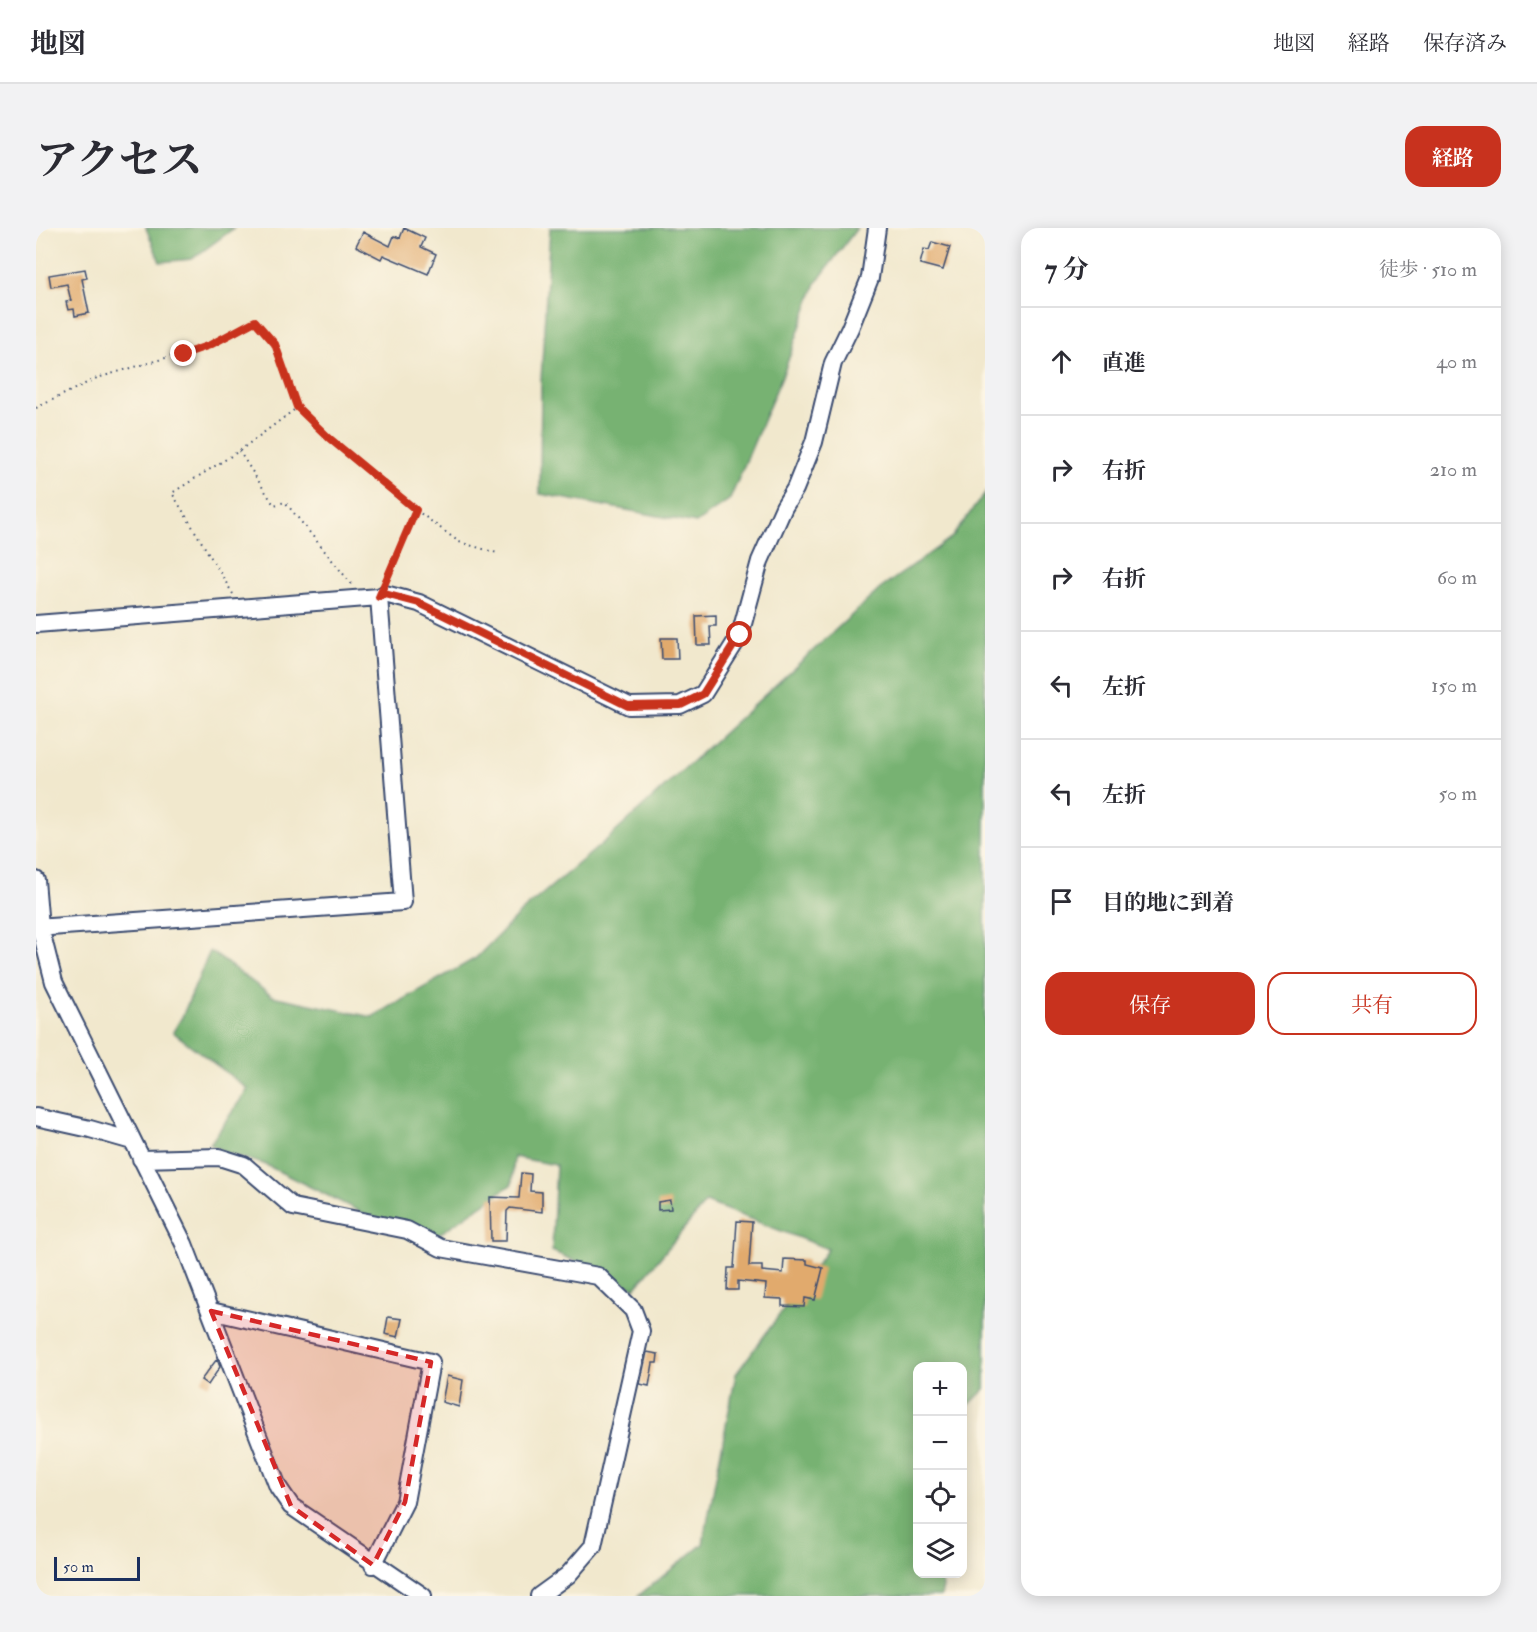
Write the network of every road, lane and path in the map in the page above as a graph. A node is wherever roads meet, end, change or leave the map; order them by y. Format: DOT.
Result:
graph roads {
  1 [pos="877,228"];
  2 [pos="297,407"];
  3 [pos="36,408"];
  4 [pos="239,451"];
  5 [pos="416,510"];
  6 [pos="497,553"];
  7 [pos="371,598"];
  8 [pos="241,609"];
  9 [pos="36,624"];
  10 [pos="36,880"];
  11 [pos="38,927"];
  12 [pos="36,1117"];
  13 [pos="132,1142"];
  14 [pos="141,1159"];
  15 [pos="211,1311"];
  16 [pos="374,1565"];
  17 [pos="423,1596"];
  18 [pos="539,1596"];
  1 -- 7 [label="street"];
  2 -- 3 [label="path"];
  2 -- 4 [label="path"];
  2 -- 5 [label="path"];
  4 -- 7 [label="path"];
  4 -- 8 [label="path"];
  5 -- 6 [label="path"];
  5 -- 7 [label="path"];
  7 -- 8 [label="street"];
  7 -- 11 [label="street"];
  8 -- 9 [label="street"];
  10 -- 11 [label="street"];
  11 -- 13 [label="street"];
  12 -- 13 [label="street"];
  13 -- 14 [label="street"];
  14 -- 15 [label="street"];
  14 -- 18 [label="street"];
  15 -- 16 [label="street"];
  15 -- 16 [label="street"];
  16 -- 17 [label="street"];
}
